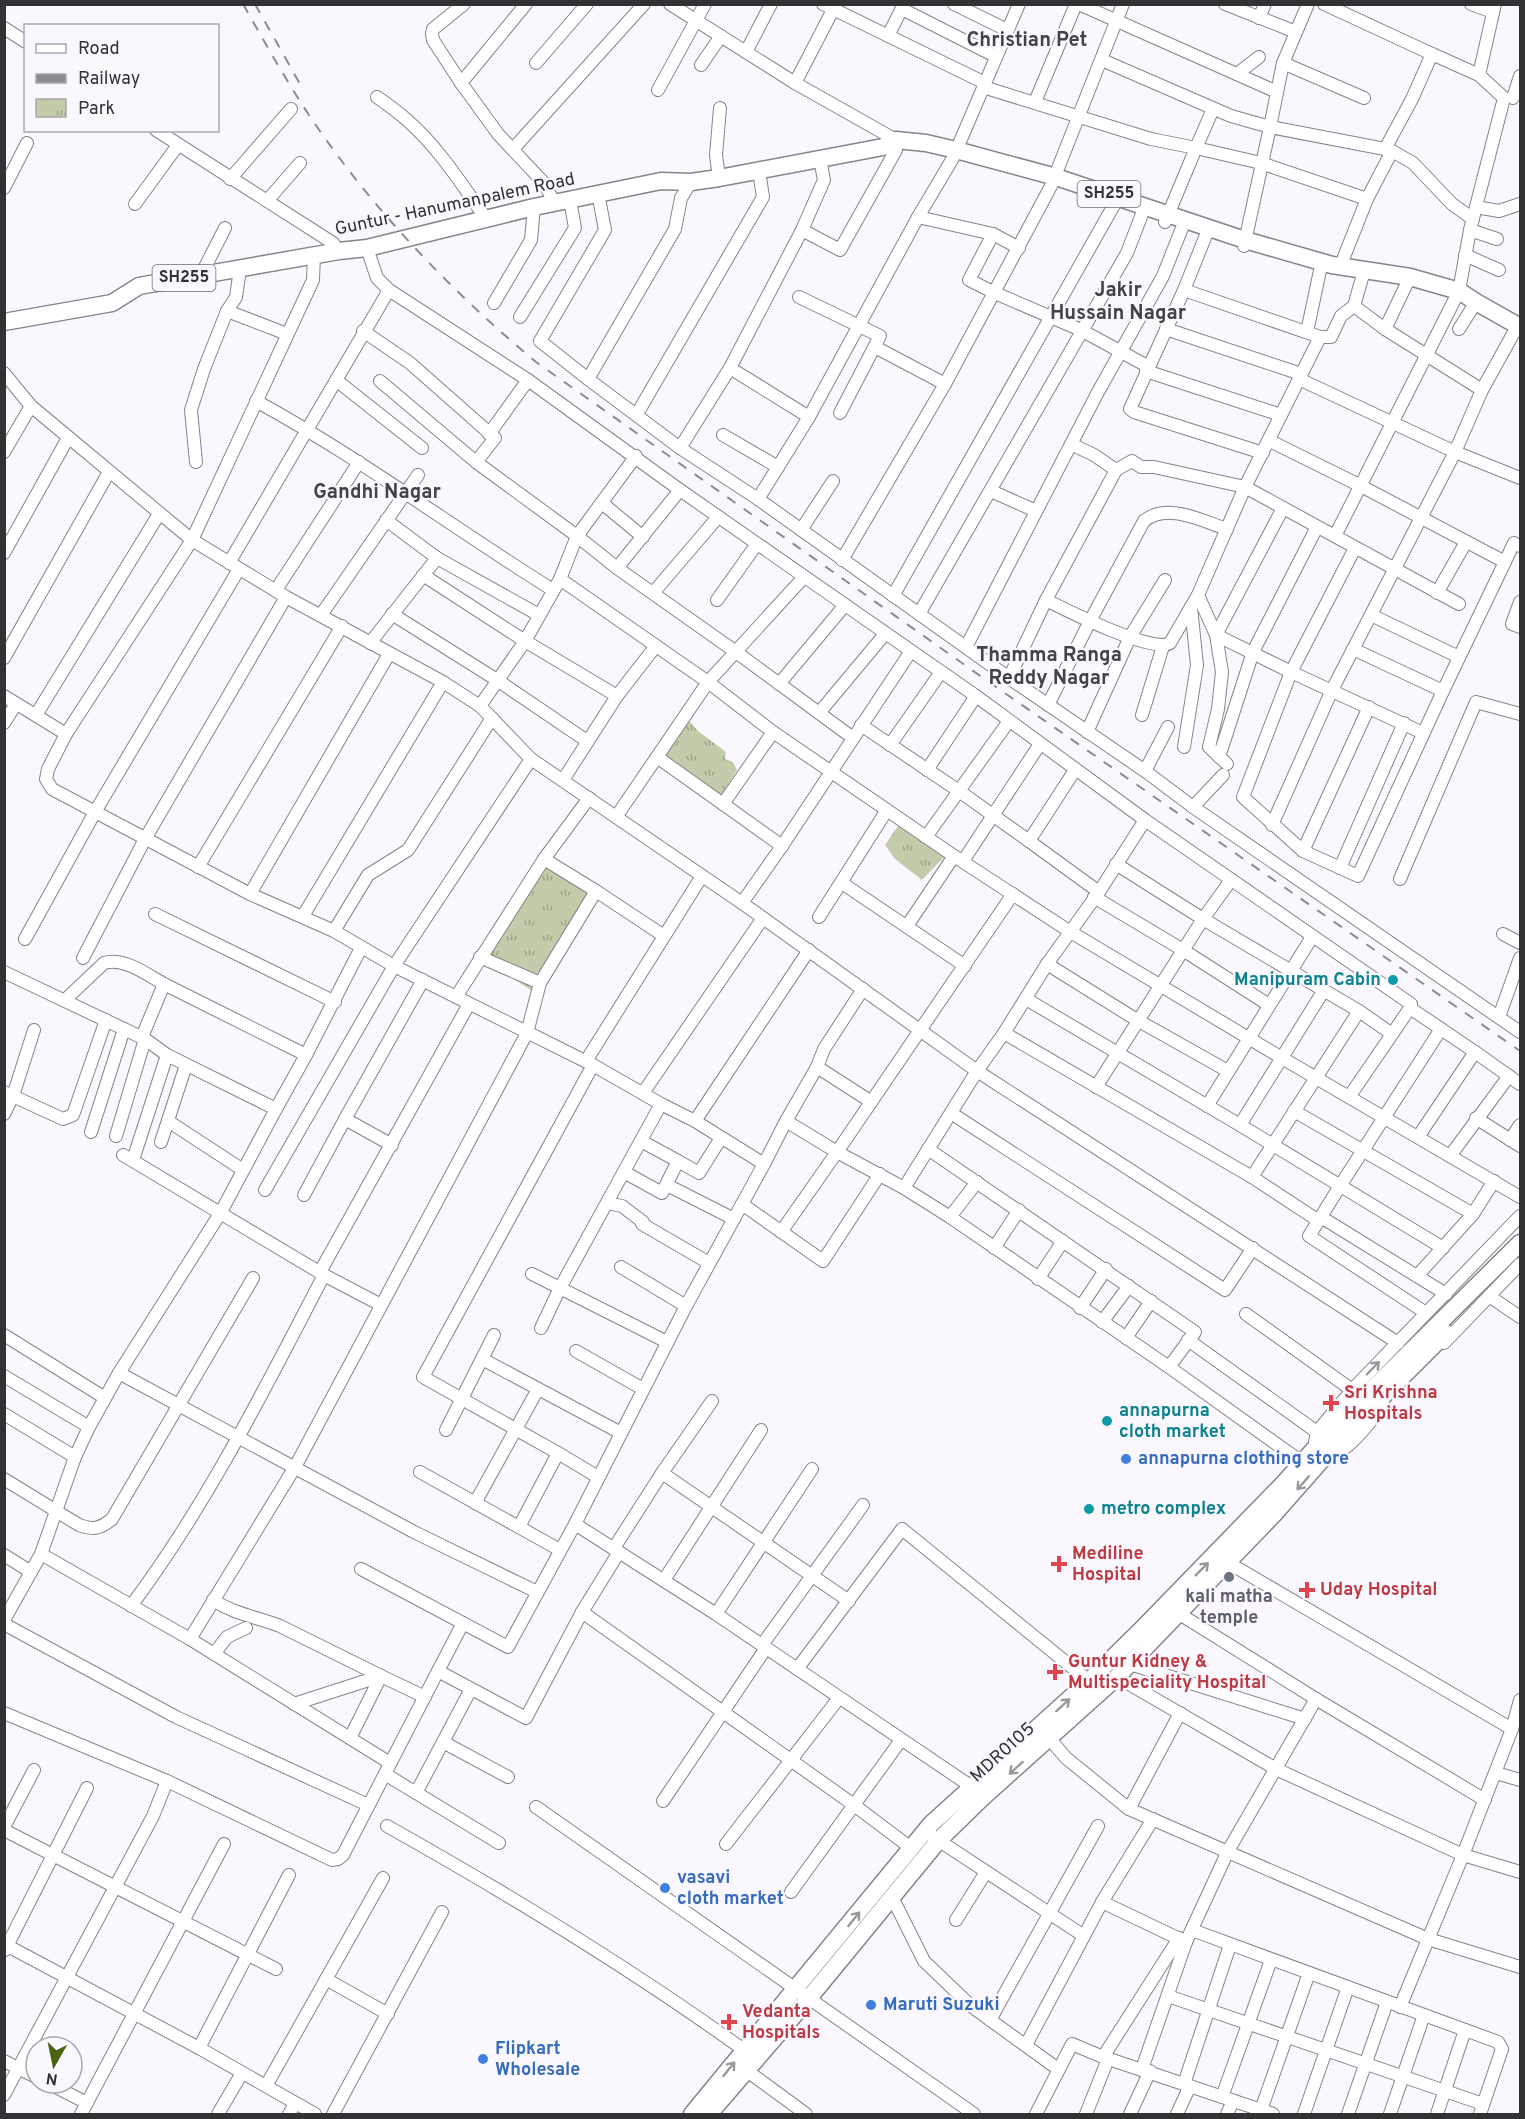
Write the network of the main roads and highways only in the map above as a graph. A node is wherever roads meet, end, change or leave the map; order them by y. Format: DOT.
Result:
graph roads {
  1 [pos="1053,182"];
  2 [pos="1167,218"];
  3 [pos="1244,244"];
  4 [pos="4,322"];
  5 [pos="1519,326"];
  6 [pos="1521,1244"];
  7 [pos="1521,1258"];
  8 [pos="1327,1440"];
  9 [pos="932,1836"];
  10 [pos="802,1994"];
  11 [pos="692,2115"];
  12 [pos="709,2115"];
  1 -- 2 [label="main road, Guntur - Hanumanpalem Road / SH255"];
  1 -- 2 [label="main road, Guntur - Hanumanpalem Road / SH255"];
  1 -- 4 [label="main road, Guntur - Hanumanpalem Road / SH255"];
  2 -- 3 [label="main road, Guntur - Hanumanpalem Road / SH255"];
  2 -- 3 [label="main road, Guntur - Hanumanpalem Road / SH255"];
  3 -- 5 [label="main road, Guntur - Hanumanpalem Road / SH255"];
  6 -- 8 [label="main road, MDR0105"];
  7 -- 8 [label="main road, MDR0105"];
  9 -- 8 [label="main road, MDR0105, one-way"];
  8 -- 9 [label="main road, MDR0105, one-way"];
  9 -- 10 [label="main road, MDR0105"];
  10 -- 9 [label="main road, MDR0105, one-way"];
  11 -- 10 [label="main road, MDR0105, one-way"];
  10 -- 12 [label="main road, MDR0105"];
}
